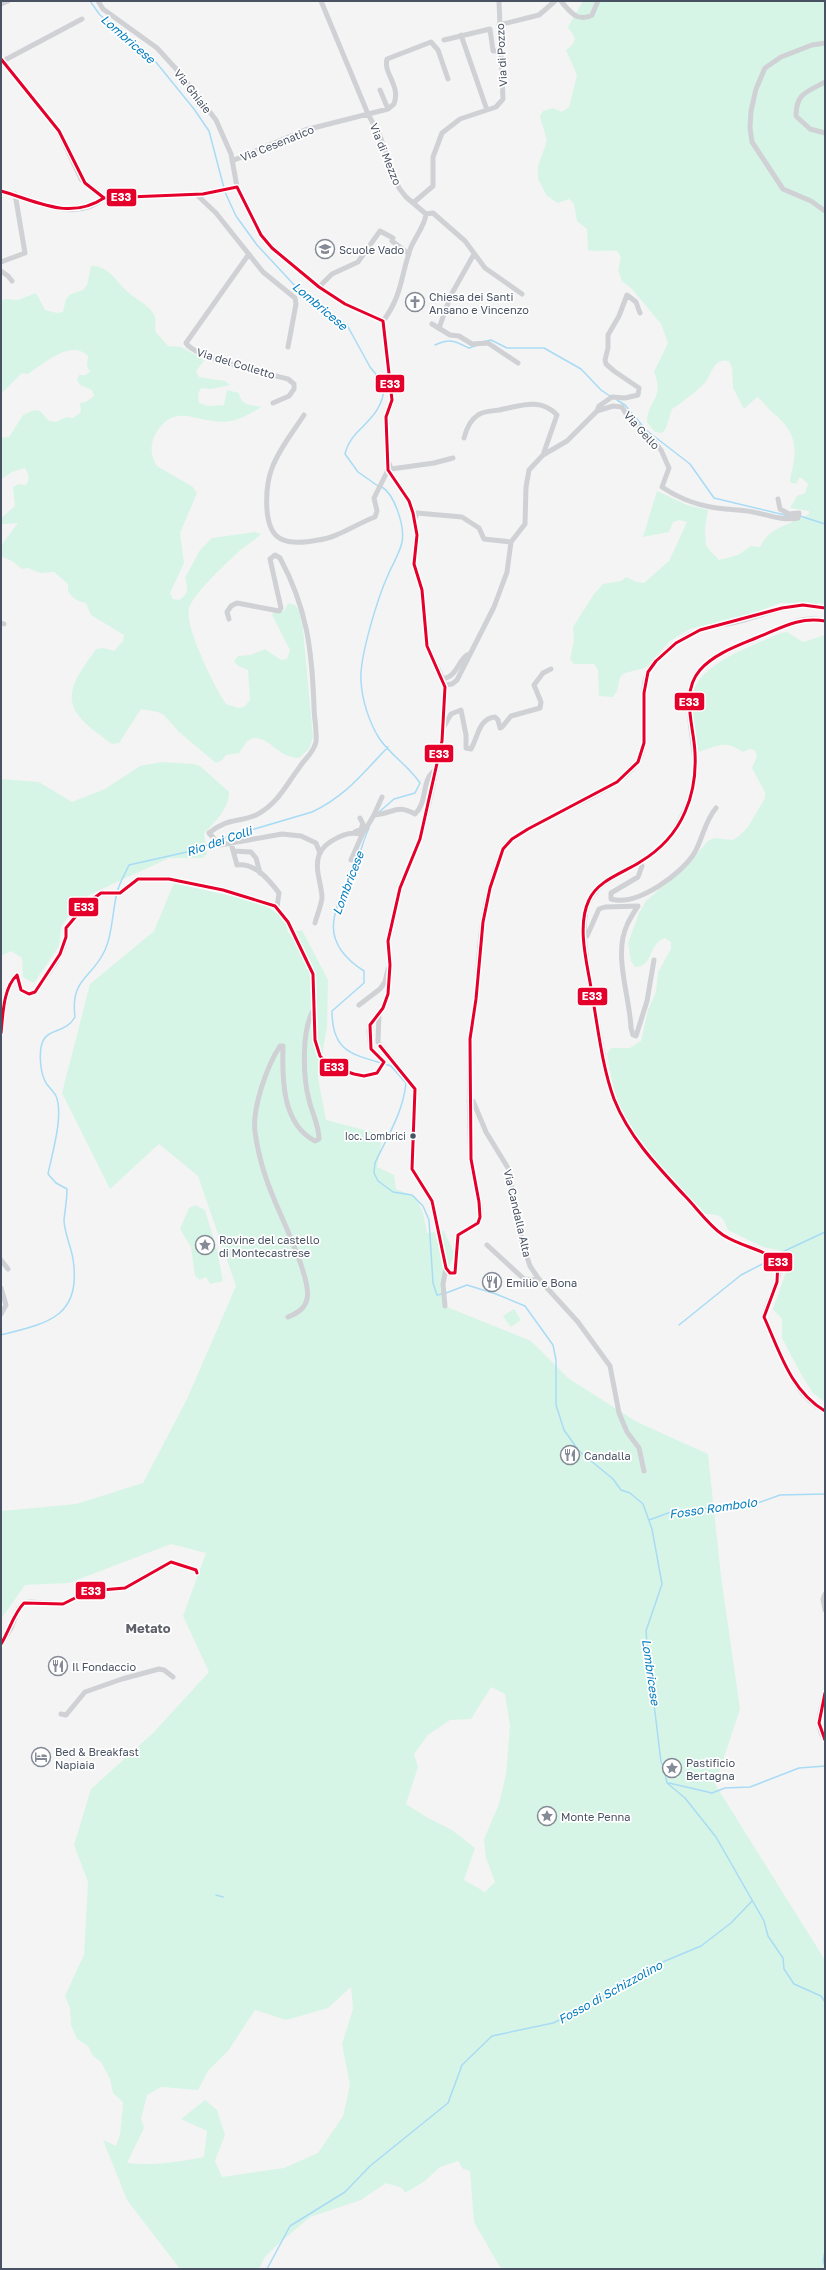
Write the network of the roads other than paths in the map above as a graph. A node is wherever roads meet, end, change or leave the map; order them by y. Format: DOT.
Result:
graph roads {
  1 [pos="8,1"];
  2 [pos="98,1"];
  3 [pos="321,1"];
  4 [pos="499,1"];
  5 [pos="554,1"];
  6 [pos="561,1"];
  7 [pos="598,1"];
  8 [pos="1,4"];
  9 [pos="82,19"];
  10 [pos="499,25"];
  11 [pos="461,35"];
  12 [pos="444,40"];
  13 [pos="825,43"];
  14 [pos="499,51"];
  15 [pos="2,60"];
  16 [pos="448,79"];
  17 [pos="825,82"];
  18 [pos="380,90"];
  19 [pos="388,109"];
  20 [pos="487,110"];
  21 [pos="368,114"];
  22 [pos="825,133"];
  23 [pos="232,161"];
  24 [pos="235,187"];
  25 [pos="1,192"];
  26 [pos="15,194"];
  27 [pos="196,194"];
  28 [pos="104,198"];
  29 [pos="413,203"];
  30 [pos="825,211"];
  31 [pos="426,214"];
  32 [pos="249,254"];
  33 [pos="410,254"];
  34 [pos="474,254"];
  35 [pos="1,262"];
  36 [pos="1,271"];
  37 [pos="12,281"];
  38 [pos="319,287"];
  39 [pos="522,294"];
  40 [pos="640,313"];
  41 [pos="383,321"];
  42 [pos="432,324"];
  43 [pos="439,328"];
  44 [pos="288,347"];
  45 [pos="518,363"];
  46 [pos="273,403"];
  47 [pos="597,411"];
  48 [pos="304,415"];
  49 [pos="464,438"];
  50 [pos="543,455"];
  51 [pos="453,458"];
  52 [pos="388,461"];
  53 [pos="388,470"];
  54 [pos="778,499"];
  55 [pos="414,519"];
  56 [pos="511,542"];
  57 [pos="825,608"];
  58 [pos="228,619"];
  59 [pos="825,621"];
  60 [pos="469,654"];
  61 [pos="551,669"];
  62 [pos="443,679"];
  63 [pos="445,685"];
  64 [pos="443,728"];
  65 [pos="434,771"];
  66 [pos="382,797"];
  67 [pos="716,808"];
  68 [pos="374,815"];
  69 [pos="360,818"];
  70 [pos="355,832"];
  71 [pos="362,835"];
  72 [pos="231,843"];
  73 [pos="233,851"];
  74 [pos="320,853"];
  75 [pos="351,860"];
  76 [pos="640,862"];
  77 [pos="260,873"];
  78 [pos="277,908"];
  79 [pos="316,922"];
  80 [pos="584,943"];
  81 [pos="654,960"];
  82 [pos="390,965"];
  83 [pos="360,1005"];
  84 [pos="314,1009"];
  85 [pos="379,1014"];
  86 [pos="1,1033"];
  87 [pos="469,1101"];
  88 [pos="487,1245"];
  89 [pos="1,1260"];
  90 [pos="446,1268"];
  91 [pos="8,1269"];
  92 [pos="538,1278"];
  93 [pos="1,1288"];
  94 [pos="445,1306"];
  95 [pos="1,1314"];
  96 [pos="288,1317"];
  97 [pos="825,1411"];
  98 [pos="644,1471"];
  99 [pos="197,1573"];
  100 [pos="825,1594"];
  101 [pos="825,1610"];
  102 [pos="1,1644"];
  103 [pos="173,1677"];
  104 [pos="825,1693"];
  105 [pos="61,1714"];
  106 [pos="825,1740"];
  1 -- 8 [label="street"];
  2 -- 23 [label="street, Via Ghiaie"];
  3 -- 21 [label="street, Via di Mezzo"];
  4 -- 10 [label="street, Via di Pozzo"];
  5 -- 10 [label="street"];
  6 -- 7 [label="street"];
  9 -- 15 [label="street"];
  10 -- 14 [label="street, Via di Pozzo"];
  11 -- 12 [label="street"];
  11 -- 14 [label="street"];
  11 -- 20 [label="street"];
  13 -- 30 [label="street"];
  14 -- 20 [label="street, Via di Pozzo"];
  15 -- 28 [label="street"];
  16 -- 19 [label="street"];
  17 -- 22 [label="street"];
  18 -- 19 [label="street"];
  19 -- 21 [label="street, Via Cesenatico"];
  20 -- 29 [label="street, Via di Pozzo"];
  21 -- 23 [label="street, Via Cesenatico"];
  21 -- 29 [label="street, Via di Mezzo"];
  23 -- 24 [label="street, Via Ghiaie"];
  24 -- 27 [label="street"];
  24 -- 38 [label="street, Via Ghiaie"];
  25 -- 26 [label="street"];
  26 -- 28 [label="street"];
  26 -- 35 [label="street"];
  27 -- 28 [label="street"];
  27 -- 32 [label="street"];
  29 -- 31 [label="street, Via di Mezzo"];
  31 -- 33 [label="street"];
  31 -- 34 [label="street, Via di Mezzo"];
  32 -- 44 [label="street"];
  32 -- 46 [label="street, Via del Colletto"];
  33 -- 38 [label="street"];
  33 -- 41 [label="street"];
  34 -- 39 [label="street"];
  34 -- 43 [label="street"];
  36 -- 37 [label="street"];
  38 -- 41 [label="street, Via Ghiaie"];
  40 -- 47 [label="street"];
  41 -- 52 [label="street"];
  42 -- 43 [label="street"];
  43 -- 45 [label="street"];
  47 -- 50 [label="street"];
  47 -- 54 [label="street, Via Gello"];
  48 -- 53 [label="street"];
  49 -- 50 [label="street"];
  50 -- 56 [label="street"];
  51 -- 52 [label="street"];
  52 -- 53 [label="street"];
  53 -- 55 [label="street"];
  55 -- 56 [label="street"];
  55 -- 62 [label="street"];
  56 -- 60 [label="street"];
  57 -- 87 [label="street"];
  58 -- 72 [label="street"];
  59 -- 76 [label="street"];
  60 -- 62 [label="street"];
  60 -- 63 [label="street"];
  61 -- 64 [label="street"];
  62 -- 63 [label="street"];
  63 -- 64 [label="street"];
  64 -- 65 [label="street"];
  65 -- 68 [label="street"];
  65 -- 82 [label="street"];
  66 -- 68 [label="street"];
  67 -- 76 [label="street"];
  68 -- 71 [label="street"];
  69 -- 70 [label="street"];
  70 -- 71 [label="street"];
  70 -- 74 [label="street"];
  71 -- 75 [label="street"];
  72 -- 73 [label="street"];
  72 -- 74 [label="street"];
  73 -- 77 [label="street"];
  73 -- 77 [label="street"];
  74 -- 79 [label="street"];
  76 -- 80 [label="street"];
  77 -- 78 [label="street"];
  78 -- 84 [label="street"];
  78 -- 86 [label="street"];
  80 -- 81 [label="street"];
  80 -- 97 [label="street"];
  82 -- 83 [label="street"];
  82 -- 85 [label="street"];
  84 -- 85 [label="street"];
  84 -- 96 [label="street"];
  85 -- 90 [label="street"];
  87 -- 90 [label="street"];
  87 -- 92 [label="street, Via Candalla Alta"];
  88 -- 92 [label="street"];
  89 -- 91 [label="street"];
  90 -- 94 [label="street"];
  92 -- 98 [label="street, Via Candalla Alta"];
  93 -- 95 [label="street"];
  99 -- 102 [label="street"];
  100 -- 101 [label="street"];
  103 -- 105 [label="street"];
  104 -- 106 [label="street"];
}
